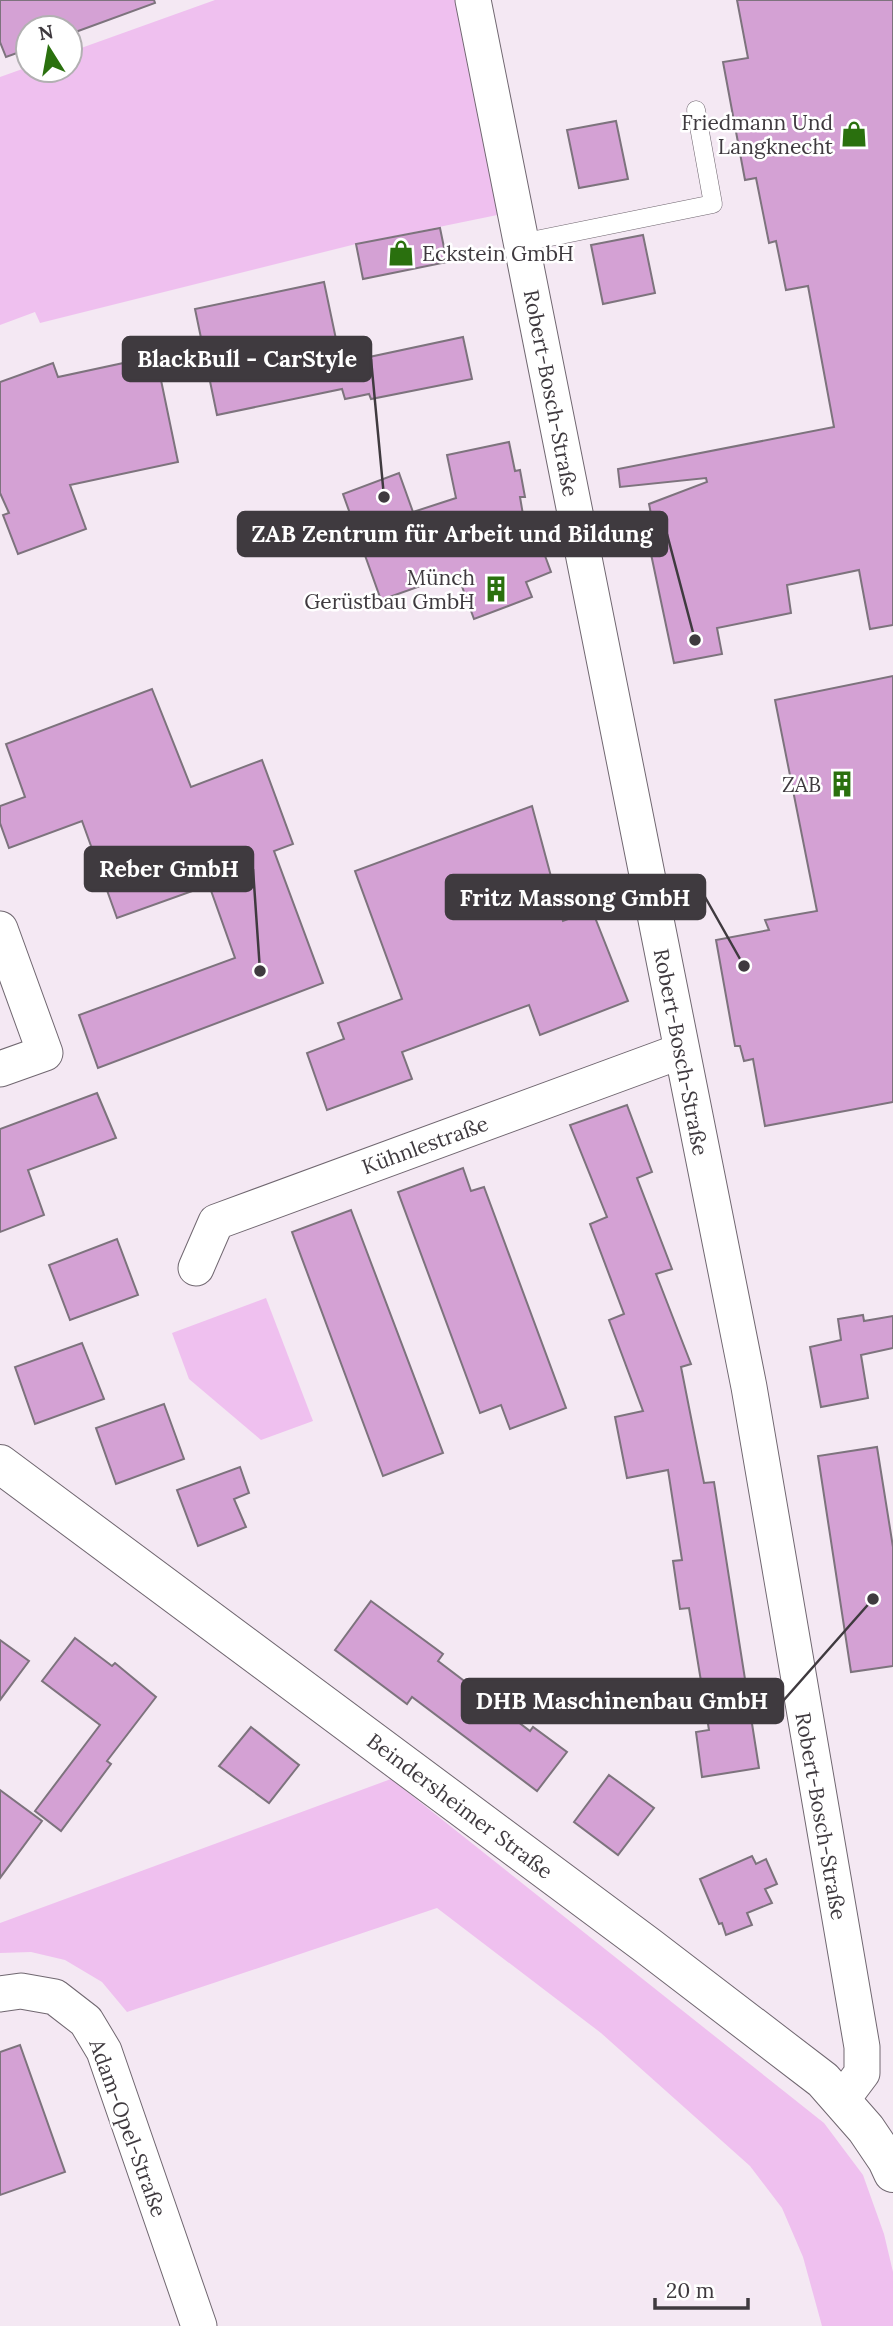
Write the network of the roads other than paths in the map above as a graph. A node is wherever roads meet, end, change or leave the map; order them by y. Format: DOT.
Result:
graph roads {
  1 [pos="473,0"];
  2 [pos="696,110"];
  3 [pos="521,243"];
  4 [pos="0,929"];
  5 [pos="681,1051"];
  6 [pos="0,1069"];
  7 [pos="196,1268"];
  8 [pos="0,1464"];
  9 [pos="0,1994"];
  10 [pos="841,2101"];
  11 [pos="893,2174"];
  12 [pos="199,2326"];
  1 -- 3 [label="street, Robert-Bosch-Straße"];
  2 -- 3 [label="lane"];
  3 -- 5 [label="street, Robert-Bosch-Straße"];
  4 -- 6 [label="street"];
  5 -- 7 [label="street, Kühnlestraße"];
  5 -- 10 [label="street, Robert-Bosch-Straße"];
  8 -- 10 [label="street, Beindersheimer Straße"];
  9 -- 12 [label="street, Adam-Opel-Straße"];
  10 -- 11 [label="street, Beindersheimer Straße"];
}
